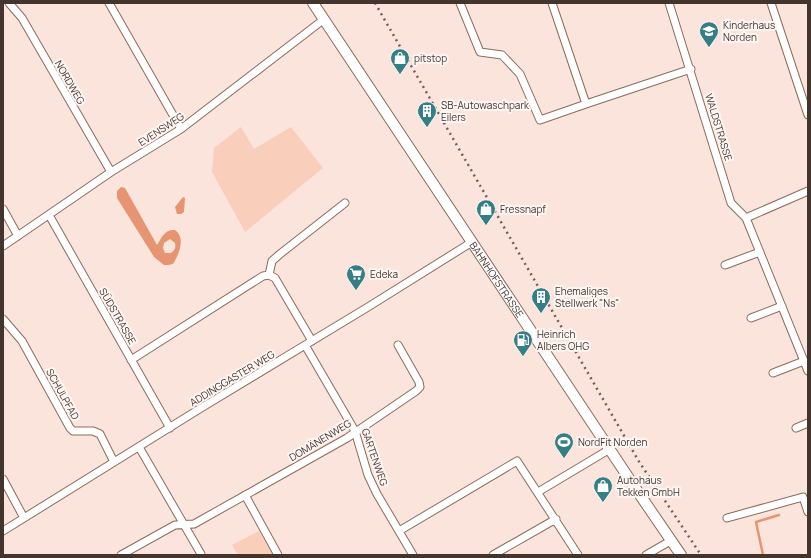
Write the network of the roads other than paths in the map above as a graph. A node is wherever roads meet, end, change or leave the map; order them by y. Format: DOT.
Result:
graph roads {
  1 [pos="9,3"];
  2 [pos="109,3"];
  3 [pos="313,3"];
  4 [pos="460,3"];
  5 [pos="552,3"];
  6 [pos="669,3"];
  7 [pos="771,3"];
  8 [pos="323,20"];
  9 [pos="691,69"];
  10 [pos="586,104"];
  11 [pos="808,115"];
  12 [pos="181,129"];
  13 [pos="111,172"];
  14 [pos="808,191"];
  15 [pos="345,203"];
  16 [pos="3,209"];
  17 [pos="49,215"];
  18 [pos="746,218"];
  19 [pos="18,236"];
  20 [pos="472,242"];
  21 [pos="3,246"];
  22 [pos="760,252"];
  23 [pos="725,265"];
  24 [pos="269,275"];
  25 [pos="782,306"];
  26 [pos="3,318"];
  27 [pos="751,318"];
  28 [pos="312,341"];
  29 [pos="305,345"];
  30 [pos="398,345"];
  31 [pos="131,360"];
  32 [pos="804,361"];
  33 [pos="808,371"];
  34 [pos="773,373"];
  35 [pos="808,423"];
  36 [pos="170,428"];
  37 [pos="796,428"];
  38 [pos="355,431"];
  39 [pos="139,447"];
  40 [pos="610,449"];
  41 [pos="114,462"];
  42 [pos="3,479"];
  43 [pos="538,492"];
  44 [pos="245,495"];
  45 [pos="808,512"];
  46 [pos="24,518"];
  47 [pos="726,518"];
  48 [pos="556,519"];
  49 [pos="185,525"];
  50 [pos="3,531"];
  51 [pos="399,531"];
  52 [pos="672,540"];
  53 [pos="201,554"];
  54 [pos="576,554"];
  55 [pos="121,555"];
  56 [pos="278,555"];
  57 [pos="413,555"];
  58 [pos="493,555"];
  59 [pos="646,555"];
  60 [pos="681,555"];
  1 -- 13 [label="street, NORDWEG"];
  2 -- 12 [label="street"];
  3 -- 8 [label="main road, BAHNHOFSTRASSE"];
  4 -- 10 [label="street"];
  5 -- 10 [label="street"];
  6 -- 9 [label="street, WALDSTRASSE"];
  7 -- 11 [label="street"];
  8 -- 12 [label="street, EVENSWEG"];
  8 -- 20 [label="main road, BAHNHOFSTRASSE"];
  9 -- 10 [label="street"];
  9 -- 18 [label="street, WALDSTRASSE"];
  12 -- 13 [label="street, EVENSWEG"];
  13 -- 17 [label="street, EVENSWEG"];
  14 -- 18 [label="street"];
  15 -- 24 [label="street"];
  16 -- 19 [label="street"];
  17 -- 19 [label="street, EVENSWEG"];
  17 -- 31 [label="street, SÜDSTRASSE"];
  18 -- 22 [label="street, WALDSTRASSE"];
  19 -- 21 [label="street, EVENSWEG"];
  20 -- 28 [label="street, ADDINGGASTER WEG"];
  20 -- 40 [label="main road, BAHNHOFSTRASSE"];
  22 -- 23 [label="street"];
  22 -- 25 [label="street, WALDSTRASSE"];
  24 -- 28 [label="street"];
  24 -- 31 [label="street"];
  25 -- 27 [label="street"];
  25 -- 32 [label="street, WALDSTRASSE"];
  26 -- 41 [label="street, SCHULPFAD"];
  28 -- 29 [label="street, ADDINGGASTER WEG"];
  29 -- 36 [label="street, ADDINGGASTER WEG"];
  29 -- 38 [label="street, GARTENWEG"];
  30 -- 38 [label="street, DOMÄNENWEG"];
  31 -- 36 [label="street, SÜDSTRASSE"];
  32 -- 33 [label="street, WALDSTRASSE"];
  32 -- 34 [label="street"];
  35 -- 37 [label="street"];
  36 -- 39 [label="street, ADDINGGASTER WEG"];
  38 -- 44 [label="street, DOMÄNENWEG"];
  38 -- 51 [label="street, GARTENWEG"];
  39 -- 41 [label="street, ADDINGGASTER WEG"];
  39 -- 49 [label="street"];
  40 -- 43 [label="street"];
  40 -- 52 [label="main road, BAHNHOFSTRASSE"];
  41 -- 46 [label="street, ADDINGGASTER WEG"];
  42 -- 46 [label="street"];
  43 -- 48 [label="street"];
  43 -- 51 [label="street"];
  44 -- 49 [label="street, DOMÄNENWEG"];
  44 -- 56 [label="street"];
  45 -- 47 [label="street"];
  46 -- 50 [label="street, ADDINGGASTER WEG"];
  48 -- 54 [label="street"];
  48 -- 58 [label="street"];
  49 -- 53 [label="street"];
  49 -- 55 [label="street, DOMÄNENWEG"];
  51 -- 57 [label="street, GARTENWEG"];
  52 -- 59 [label="street"];
  52 -- 60 [label="main road, BAHNHOFSTRASSE"];
}
